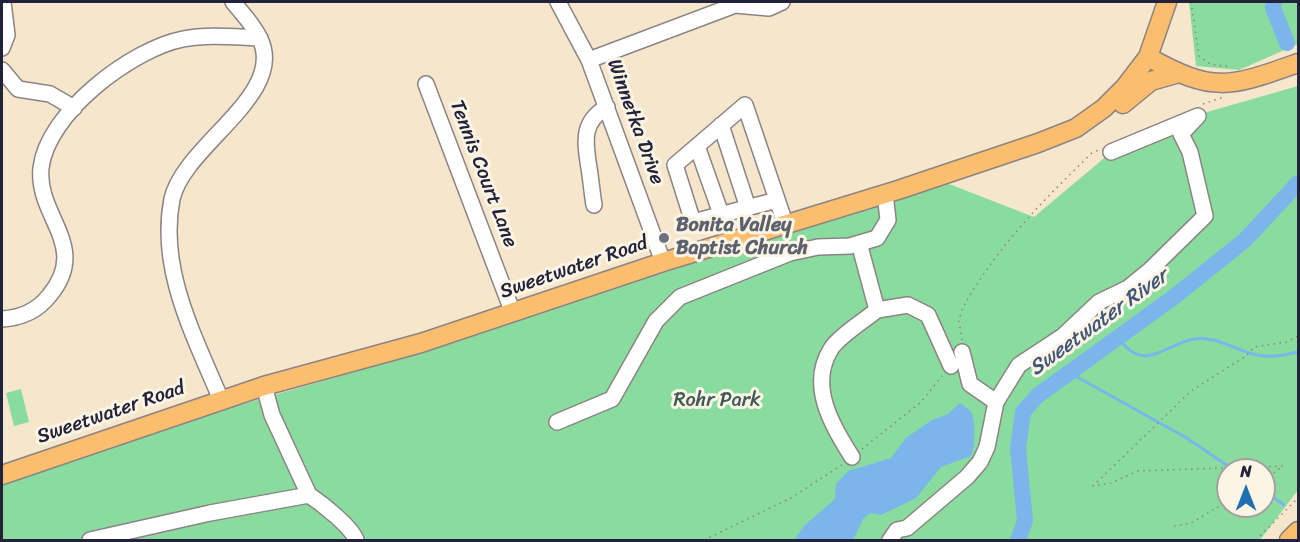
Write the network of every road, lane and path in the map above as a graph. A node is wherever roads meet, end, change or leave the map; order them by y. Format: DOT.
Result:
graph roads {
  1 [pos="3,2"];
  2 [pos="233,2"];
  3 [pos="558,2"];
  4 [pos="782,2"];
  5 [pos="1167,2"];
  6 [pos="1191,2"];
  7 [pos="260,38"];
  8 [pos="2,48"];
  9 [pos="1148,57"];
  10 [pos="589,60"];
  11 [pos="1299,63"];
  12 [pos="1235,67"];
  13 [pos="2,70"];
  14 [pos="1179,73"];
  15 [pos="426,84"];
  16 [pos="1226,97"];
  17 [pos="606,107"];
  18 [pos="1194,107"];
  19 [pos="74,108"];
  20 [pos="721,125"];
  21 [pos="1038,143"];
  22 [pos="697,146"];
  23 [pos="1107,150"];
  24 [pos="885,193"];
  25 [pos="777,200"];
  26 [pos="594,206"];
  27 [pos="748,208"];
  28 [pos="721,214"];
  29 [pos="785,224"];
  30 [pos="859,243"];
  31 [pos="663,262"];
  32 [pos="877,310"];
  33 [pos="513,313"];
  34 [pos="2,319"];
  35 [pos="1299,336"];
  36 [pos="962,352"];
  37 [pos="951,366"];
  38 [pos="264,386"];
  39 [pos="221,400"];
  40 [pos="996,402"];
  41 [pos="557,422"];
  42 [pos="852,457"];
  43 [pos="1276,466"];
  44 [pos="1216,469"];
  45 [pos="1276,471"];
  46 [pos="2,474"];
  47 [pos="309,495"];
  48 [pos="1299,498"];
  49 [pos="1216,508"];
  50 [pos="1174,526"];
  51 [pos="1299,531"];
  52 [pos="90,540"];
  53 [pos="356,540"];
  54 [pos="704,540"];
  55 [pos="890,540"];
  56 [pos="1256,540"];
  57 [pos="1289,540"];
  1 -- 8 [label="street"];
  2 -- 7 [label="street"];
  3 -- 10 [label="street, Winnetka Drive"];
  4 -- 10 [label="street"];
  5 -- 9 [label="main road, Sweetwater Road"];
  6 -- 12 [label="path"];
  7 -- 19 [label="street"];
  7 -- 39 [label="street"];
  9 -- 14 [label="main road"];
  9 -- 21 [label="main road, Sweetwater Road"];
  10 -- 17 [label="street, Winnetka Drive"];
  11 -- 14 [label="main road"];
  13 -- 19 [label="street"];
  14 -- 21 [label="main road"];
  15 -- 33 [label="street, Tennis Court Lane"];
  16 -- 18 [label="path"];
  17 -- 26 [label="street"];
  17 -- 31 [label="street, Winnetka Drive"];
  19 -- 34 [label="street"];
  20 -- 22 [label="street"];
  20 -- 25 [label="street"];
  20 -- 27 [label="street"];
  21 -- 24 [label="main road, Sweetwater Road"];
  22 -- 28 [label="street"];
  22 -- 28 [label="street"];
  23 -- 36 [label="path"];
  23 -- 40 [label="street"];
  24 -- 29 [label="main road, Sweetwater Road"];
  24 -- 30 [label="street"];
  25 -- 27 [label="street"];
  25 -- 29 [label="street"];
  27 -- 28 [label="street"];
  29 -- 31 [label="main road, Sweetwater Road"];
  30 -- 32 [label="street"];
  30 -- 41 [label="street"];
  31 -- 33 [label="main road, Sweetwater Road"];
  32 -- 37 [label="street"];
  32 -- 42 [label="street"];
  33 -- 38 [label="main road, Sweetwater Road"];
  35 -- 44 [label="path"];
  36 -- 40 [label="street"];
  37 -- 42 [label="path"];
  38 -- 39 [label="main road, Sweetwater Road"];
  38 -- 47 [label="street"];
  39 -- 46 [label="main road, Sweetwater Road"];
  40 -- 55 [label="street"];
  42 -- 54 [label="path"];
  43 -- 45 [label="path"];
  47 -- 52 [label="street"];
  47 -- 53 [label="street"];
  48 -- 56 [label="path"];
  49 -- 50 [label="path"];
  51 -- 57 [label="main road"];
}
